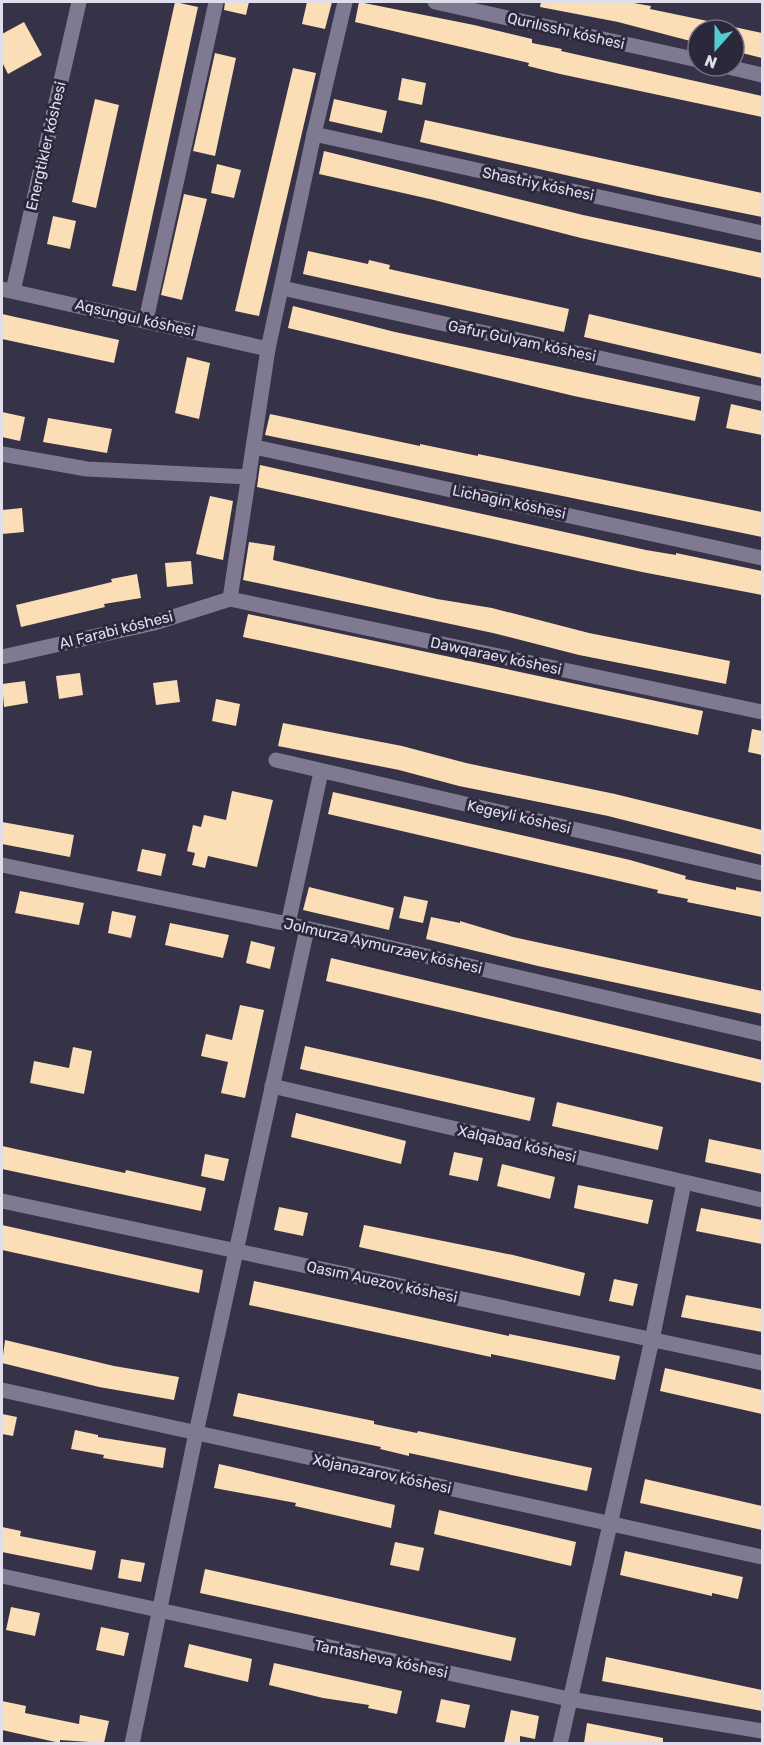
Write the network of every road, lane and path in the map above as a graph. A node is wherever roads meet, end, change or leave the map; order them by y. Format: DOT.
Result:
graph roads {
  1 [pos="79,2"];
  2 [pos="216,2"];
  3 [pos="345,2"];
  4 [pos="435,2"];
  5 [pos="686,57"];
  6 [pos="746,71"];
  7 [pos="762,75"];
  8 [pos="314,134"];
  9 [pos="762,233"];
  10 [pos="282,288"];
  11 [pos="7,290"];
  12 [pos="146,320"];
  13 [pos="268,349"];
  14 [pos="762,394"];
  15 [pos="255,447"];
  16 [pos="2,454"];
  17 [pos="249,477"];
  18 [pos="762,558"];
  19 [pos="230,599"];
  20 [pos="2,657"];
  21 [pos="762,712"];
  22 [pos="276,760"];
  23 [pos="321,772"];
  24 [pos="2,865"];
  25 [pos="762,873"];
  26 [pos="288,924"];
  27 [pos="307,929"];
  28 [pos="762,1034"];
  29 [pos="272,1086"];
  30 [pos="684,1183"];
  31 [pos="762,1200"];
  32 [pos="2,1201"];
  33 [pos="236,1250"];
  34 [pos="652,1340"];
  35 [pos="762,1363"];
  36 [pos="2,1390"];
  37 [pos="196,1433"];
  38 [pos="608,1523"];
  39 [pos="762,1557"];
  40 [pos="2,1576"];
  41 [pos="158,1611"];
  42 [pos="569,1699"];
  43 [pos="762,1731"];
  44 [pos="132,1743"];
  45 [pos="560,1743"];
  1 -- 11 [label="street, Energtikler kóshesi"];
  2 -- 12 [label="street"];
  3 -- 8 [label="street"];
  4 -- 5 [label="street, Qurılısshı kóshesi"];
  6 -- 7 [label="street"];
  8 -- 9 [label="street, Shastriy kóshesi"];
  8 -- 10 [label="street"];
  10 -- 13 [label="street"];
  10 -- 14 [label="street, Gafur Gulyam kóshesi"];
  11 -- 12 [label="street, Aqsungul kóshesi"];
  12 -- 13 [label="street, Aqsungul kóshesi"];
  13 -- 15 [label="street"];
  15 -- 17 [label="street"];
  15 -- 18 [label="street, Lichagin kóshesi"];
  16 -- 17 [label="street"];
  17 -- 19 [label="street"];
  19 -- 20 [label="street, Al Farabi kóshesi"];
  19 -- 21 [label="street, Dawqaraev kóshesi"];
  22 -- 23 [label="street, Kegeyli kóshesi"];
  23 -- 25 [label="street, Kegeyli kóshesi"];
  23 -- 26 [label="street"];
  24 -- 26 [label="street, Jolmurza Aymurzaev kóshesi"];
  26 -- 27 [label="street, Jolmurza Aymurzaev kóshesi"];
  27 -- 28 [label="street, Jolmurza Aymurzaev kóshesi"];
  27 -- 29 [label="street"];
  29 -- 30 [label="street, Xalqabad kóshesi"];
  29 -- 33 [label="street"];
  30 -- 31 [label="street, Xalqabad kóshesi"];
  30 -- 34 [label="street"];
  32 -- 33 [label="street, Qasım Auezov kóshesi"];
  33 -- 34 [label="street, Qasım Auezov kóshesi"];
  33 -- 37 [label="street"];
  34 -- 35 [label="street, Qasım Auezov kóshesi"];
  34 -- 38 [label="street"];
  36 -- 37 [label="street, Xojanazarov kóshesi"];
  37 -- 38 [label="street, Xojanazarov kóshesi"];
  37 -- 41 [label="street"];
  38 -- 39 [label="street, Xojanazarov kóshesi"];
  38 -- 42 [label="street"];
  40 -- 41 [label="street, Tantasheva kóshesi"];
  41 -- 42 [label="street, Tantasheva kóshesi"];
  41 -- 44 [label="street"];
  42 -- 43 [label="street, Tantasheva kóshesi"];
  42 -- 45 [label="street"];
}
